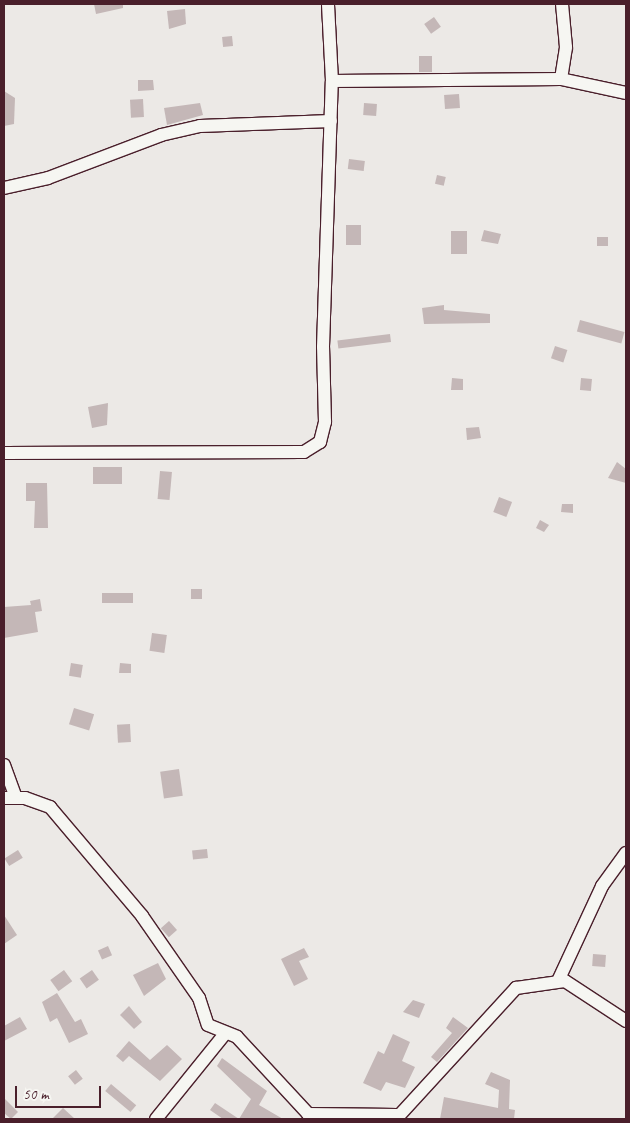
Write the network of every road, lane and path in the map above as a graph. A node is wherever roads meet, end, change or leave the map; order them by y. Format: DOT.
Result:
graph roads {
  1 [pos="328,4"];
  2 [pos="562,4"];
  3 [pos="561,79"];
  4 [pos="332,81"];
  5 [pos="626,93"];
  6 [pos="331,121"];
  7 [pos="4,188"];
  8 [pos="4,453"];
  9 [pos="4,765"];
  10 [pos="9,797"];
  11 [pos="626,852"];
  12 [pos="558,981"];
  13 [pos="626,1021"];
  14 [pos="224,1035"];
  15 [pos="311,1116"];
  16 [pos="397,1117"];
  17 [pos="156,1119"];
  1 -- 4 [label="street"];
  2 -- 3 [label="street"];
  3 -- 4 [label="street"];
  3 -- 5 [label="street"];
  4 -- 6 [label="street"];
  6 -- 7 [label="street"];
  6 -- 8 [label="street"];
  9 -- 10 [label="street"];
  10 -- 14 [label="street"];
  11 -- 12 [label="street"];
  12 -- 13 [label="street"];
  12 -- 16 [label="street"];
  14 -- 15 [label="street"];
  14 -- 17 [label="street"];
  15 -- 16 [label="street"];
}
